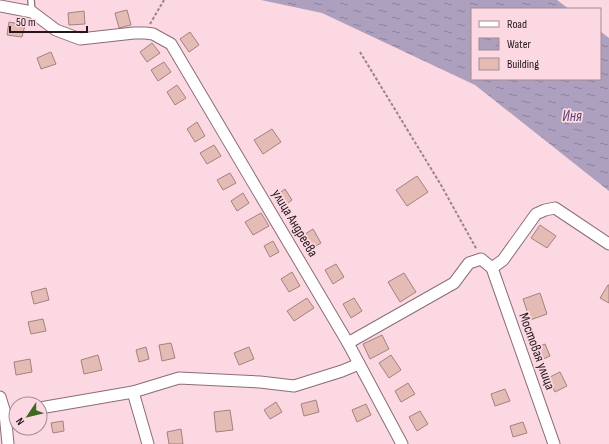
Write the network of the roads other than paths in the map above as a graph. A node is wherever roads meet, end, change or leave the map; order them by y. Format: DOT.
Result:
graph roads {
  1 [pos="31,0"];
  2 [pos="0,6"];
  3 [pos="32,12"];
  4 [pos="609,244"];
  5 [pos="492,268"];
  6 [pos="348,343"];
  7 [pos="358,364"];
  8 [pos="134,392"];
  9 [pos="0,397"];
  10 [pos="48,407"];
  11 [pos="8,410"];
  12 [pos="148,444"];
  13 [pos="402,444"];
  14 [pos="554,444"];
  1 -- 3 [label="lane"];
  2 -- 3 [label="street"];
  3 -- 6 [label="street, улица Андреева"];
  4 -- 5 [label="street"];
  5 -- 6 [label="street"];
  5 -- 14 [label="street, Мостовая улица"];
  6 -- 7 [label="street, улица Андреева"];
  7 -- 8 [label="street"];
  7 -- 13 [label="street, улица Андреева"];
  8 -- 10 [label="street"];
  8 -- 12 [label="street"];
  9 -- 11 [label="street"];
}
